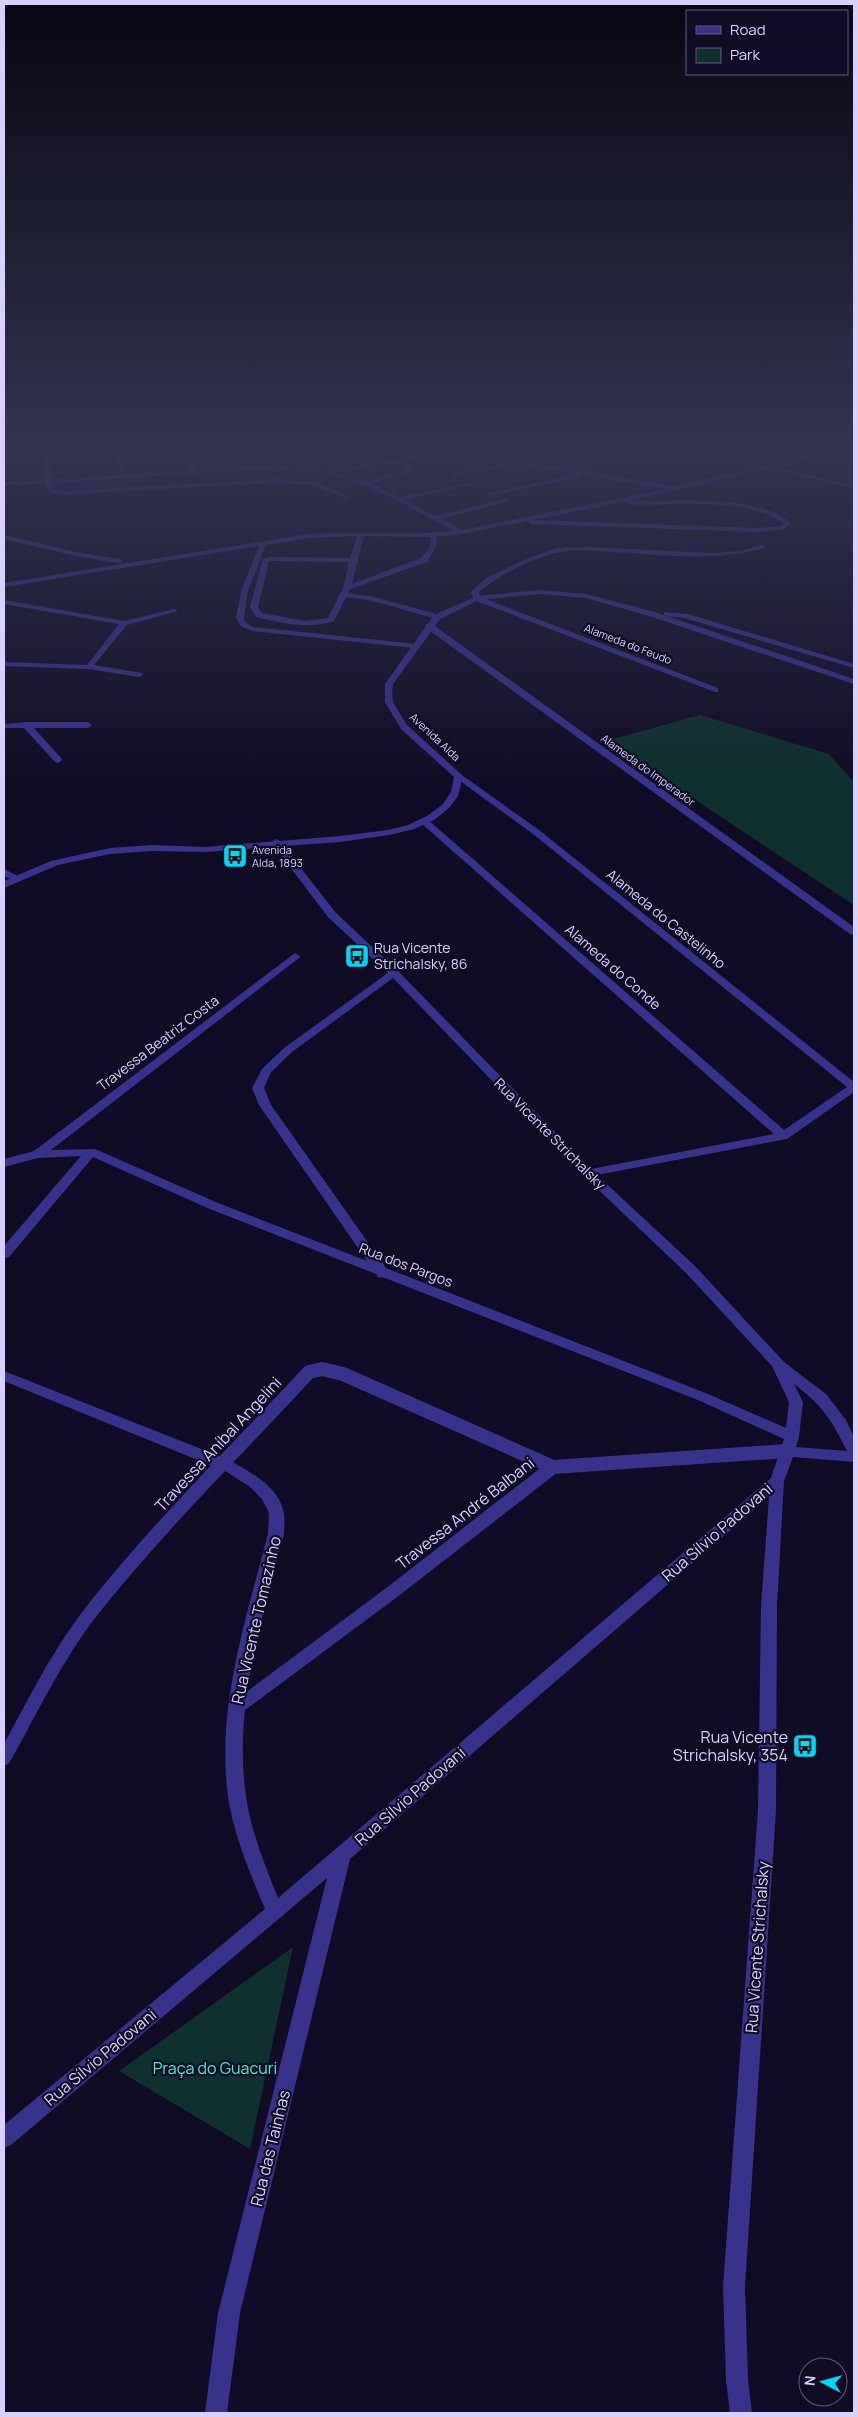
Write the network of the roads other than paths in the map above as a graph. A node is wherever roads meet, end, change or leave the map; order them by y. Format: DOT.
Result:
graph roads {
  1 [pos="80,560"];
  2 [pos="115,560"];
  3 [pos="157,560"];
  4 [pos="257,560"];
  5 [pos="268,560"];
  6 [pos="336,560"];
  7 [pos="353,560"];
  8 [pos="424,560"];
  9 [pos="531,560"];
  10 [pos="136,563"];
  11 [pos="73,573"];
  12 [pos="6,585"];
  13 [pos="346,591"];
  14 [pos="4,593"];
  15 [pos="477,598"];
  16 [pos="7,603"];
  17 [pos="174,611"];
  18 [pos="652,614"];
  19 [pos="437,617"];
  20 [pos="124,623"];
  21 [pos="429,626"];
  22 [pos="414,646"];
  23 [pos="4,664"];
  24 [pos="854,666"];
  25 [pos="89,667"];
  26 [pos="139,675"];
  27 [pos="854,682"];
  28 [pos="715,690"];
  29 [pos="26,725"];
  30 [pos="88,725"];
  31 [pos="4,726"];
  32 [pos="58,760"];
  33 [pos="459,776"];
  34 [pos="424,821"];
  35 [pos="276,842"];
  36 [pos="4,872"];
  37 [pos="15,878"];
  38 [pos="4,885"];
  39 [pos="854,932"];
  40 [pos="296,956"];
  41 [pos="394,973"];
  42 [pos="854,1087"];
  43 [pos="783,1136"];
  44 [pos="91,1152"];
  45 [pos="38,1154"];
  46 [pos="4,1164"];
  47 [pos="588,1174"];
  48 [pos="4,1254"];
  49 [pos="383,1274"];
  50 [pos="778,1364"];
  51 [pos="4,1376"];
  52 [pos="792,1437"];
  53 [pos="786,1451"];
  54 [pos="854,1451"];
  55 [pos="854,1457"];
  56 [pos="224,1464"];
  57 [pos="553,1467"];
  58 [pos="777,1481"];
  59 [pos="235,1709"];
  60 [pos="4,1758"];
  61 [pos="342,1855"];
  62 [pos="275,1912"];
  63 [pos="4,2138"];
  64 [pos="216,2413"];
  65 [pos="741,2413"];
  1 -- 11 [label="street"];
  2 -- 10 [label="street"];
  3 -- 10 [label="street"];
  4 -- 22 [label="street"];
  5 -- 13 [label="street"];
  6 -- 7 [label="street"];
  7 -- 13 [label="street"];
  8 -- 13 [label="street"];
  9 -- 15 [label="street"];
  10 -- 11 [label="street"];
  11 -- 12 [label="street"];
  12 -- 14 [label="street"];
  13 -- 19 [label="street"];
  14 -- 16 [label="street"];
  15 -- 18 [label="street, Avenida Alda"];
  15 -- 19 [label="street, Avenida Alda"];
  15 -- 28 [label="street, Alameda do Feudo"];
  16 -- 20 [label="street"];
  17 -- 20 [label="street"];
  18 -- 24 [label="street"];
  18 -- 27 [label="street, Avenida Alda"];
  19 -- 21 [label="street, Avenida Alda"];
  20 -- 25 [label="street"];
  21 -- 22 [label="street, Avenida Alda"];
  21 -- 39 [label="street, Alameda do Imperador"];
  22 -- 33 [label="street, Avenida Alda"];
  23 -- 25 [label="street"];
  25 -- 26 [label="street"];
  29 -- 30 [label="street"];
  29 -- 31 [label="street"];
  29 -- 32 [label="street"];
  33 -- 34 [label="street, Avenida Alda"];
  33 -- 42 [label="street, Alameda do Castelinho"];
  34 -- 35 [label="street, Avenida Alda"];
  34 -- 43 [label="street, Alameda do Conde"];
  35 -- 37 [label="street, Avenida Alda"];
  35 -- 41 [label="street, Rua Vicente Strichalsky"];
  36 -- 37 [label="street"];
  37 -- 38 [label="street, Avenida Alda"];
  40 -- 45 [label="street, Travessa Beatriz Costa"];
  41 -- 47 [label="street, Rua Vicente Strichalsky"];
  41 -- 49 [label="street"];
  42 -- 43 [label="street"];
  43 -- 47 [label="street"];
  44 -- 45 [label="street, Rua dos Pargos"];
  44 -- 48 [label="street"];
  44 -- 49 [label="street, Rua dos Pargos"];
  45 -- 46 [label="street, Rua dos Pargos"];
  47 -- 50 [label="street, Rua Vicente Strichalsky"];
  49 -- 52 [label="street, Rua dos Pargos"];
  50 -- 52 [label="street, Rua Vicente Strichalsky"];
  50 -- 54 [label="street"];
  51 -- 56 [label="street, Rua Vicente Tomazinho"];
  52 -- 53 [label="street, Rua Sílvio Padovani"];
  53 -- 55 [label="street"];
  53 -- 57 [label="lane, Travessa André Balbani"];
  53 -- 58 [label="street, Rua Sílvio Padovani"];
  56 -- 57 [label="lane, Travessa Aníbal Angelini"];
  56 -- 59 [label="street, Rua Vicente Tomazinho"];
  56 -- 60 [label="lane, Travessa Aníbal Angelini"];
  57 -- 59 [label="lane, Travessa André Balbani"];
  58 -- 61 [label="street, Rua Sílvio Padovani"];
  58 -- 65 [label="street, Rua Vicente Strichalsky"];
  59 -- 62 [label="street, Rua Vicente Tomazinho"];
  61 -- 62 [label="street, Rua Sílvio Padovani"];
  61 -- 64 [label="street, Rua das Tainhas"];
  62 -- 63 [label="street, Rua Sílvio Padovani"];
}
